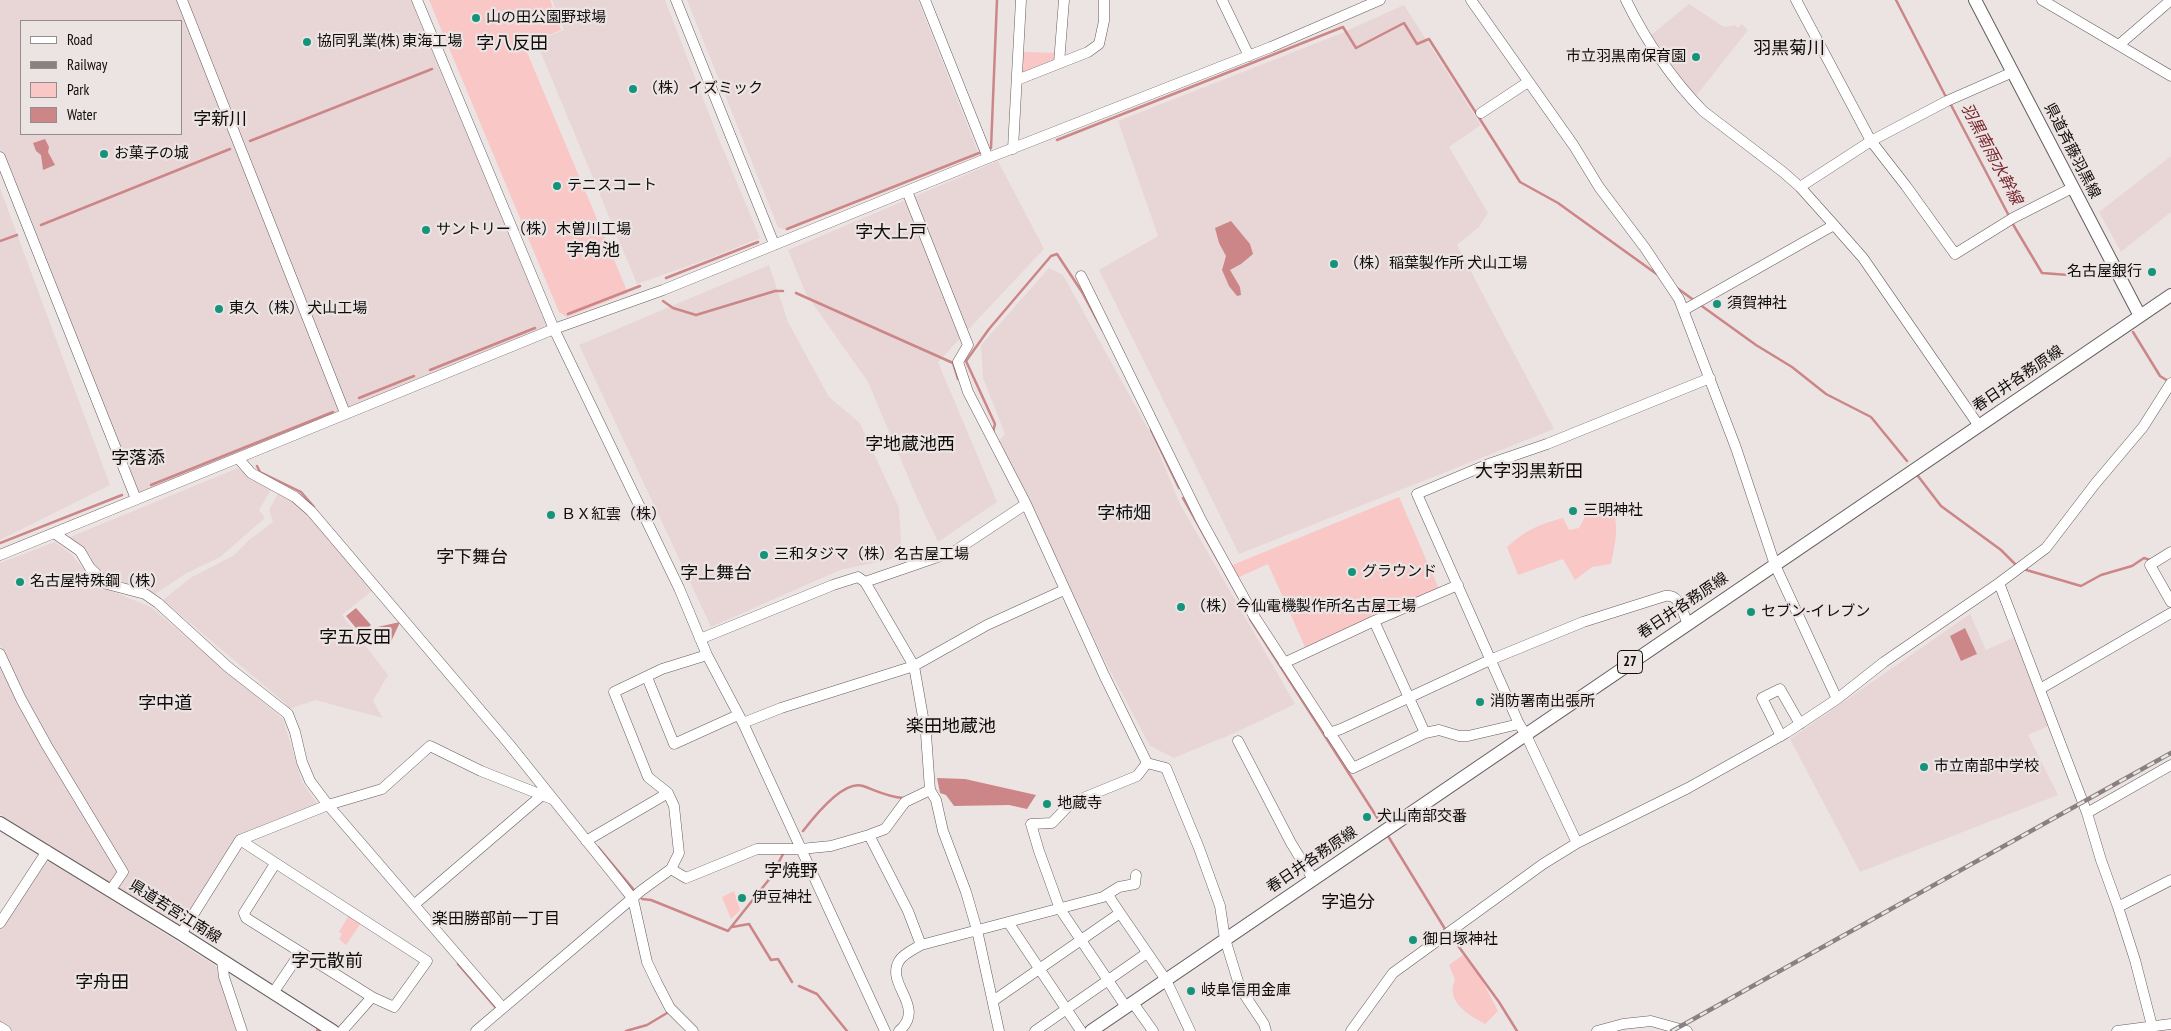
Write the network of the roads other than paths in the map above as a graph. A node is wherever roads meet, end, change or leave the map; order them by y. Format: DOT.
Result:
graph roads {
  1 [pos="182,0"];
  2 [pos="417,0"];
  3 [pos="676,0"];
  4 [pos="925,0"];
  5 [pos="1021,0"];
  6 [pos="1064,0"];
  7 [pos="1104,0"];
  8 [pos="1222,0"];
  9 [pos="1380,0"];
  10 [pos="1471,0"];
  11 [pos="1626,0"];
  12 [pos="1796,0"];
  13 [pos="1975,0"];
  14 [pos="2042,0"];
  15 [pos="2170,0"];
  16 [pos="2120,44"];
  17 [pos="1249,56"];
  18 [pos="1059,63"];
  19 [pos="2012,72"];
  20 [pos="2171,76"];
  21 [pos="1017,80"];
  22 [pos="1528,82"];
  23 [pos="1481,113"];
  24 [pos="1871,141"];
  25 [pos="1013,149"];
  26 [pos="0,157"];
  27 [pos="988,158"];
  28 [pos="1800,187"];
  29 [pos="2072,188"];
  30 [pos="907,192"];
  31 [pos="1834,225"];
  32 [pos="774,244"];
  33 [pos="1081,276"];
  34 [pos="2171,295"];
  35 [pos="1684,310"];
  36 [pos="2140,316"];
  37 [pos="554,329"];
  38 [pos="1710,378"];
  39 [pos="2170,385"];
  40 [pos="345,414"];
  41 [pos="1978,426"];
  42 [pos="238,458"];
  43 [pos="136,499"];
  44 [pos="1026,504"];
  45 [pos="54,533"];
  46 [pos="2171,552"];
  47 [pos="0,555"];
  48 [pos="1775,565"];
  49 [pos="865,582"];
  50 [pos="1999,584"];
  51 [pos="1458,585"];
  52 [pos="1064,590"];
  53 [pos="2171,602"];
  54 [pos="2171,613"];
  55 [pos="1374,621"];
  56 [pos="1687,622"];
  57 [pos="700,640"];
  58 [pos="0,654"];
  59 [pos="707,655"];
  60 [pos="1490,660"];
  61 [pos="1284,663"];
  62 [pos="914,666"];
  63 [pos="647,677"];
  64 [pos="2040,689"];
  65 [pos="1410,697"];
  66 [pos="1836,699"];
  67 [pos="740,719"];
  68 [pos="1800,724"];
  69 [pos="1522,730"];
  70 [pos="1329,733"];
  71 [pos="1425,734"];
  72 [pos="1781,736"];
  73 [pos="1238,741"];
  74 [pos="1147,763"];
  75 [pos="2171,765"];
  76 [pos="930,790"];
  77 [pos="668,793"];
  78 [pos="541,796"];
  79 [pos="552,799"];
  80 [pos="328,805"];
  81 [pos="2087,813"];
  82 [pos="0,822"];
  83 [pos="869,835"];
  84 [pos="590,838"];
  85 [pos="240,840"];
  86 [pos="1577,843"];
  87 [pos="801,850"];
  88 [pos="46,851"];
  89 [pos="274,864"];
  90 [pos="670,869"];
  91 [pos="1136,875"];
  92 [pos="1313,879"];
  93 [pos="2171,880"];
  94 [pos="110,891"];
  95 [pos="1108,895"];
  96 [pos="633,899"];
  97 [pos="415,904"];
  98 [pos="2118,907"];
  99 [pos="1060,909"];
  100 [pos="1120,913"];
  101 [pos="1008,922"];
  102 [pos="0,923"];
  103 [pos="977,930"];
  104 [pos="181,934"];
  105 [pos="1080,939"];
  106 [pos="1225,939"];
  107 [pos="921,945"];
  108 [pos="300,953"];
  109 [pos="1148,953"];
  110 [pos="222,960"];
  111 [pos="1039,968"];
  112 [pos="1108,980"];
  113 [pos="1166,980"];
  114 [pos="273,993"];
  115 [pos="372,998"];
  116 [pos="993,1001"];
  117 [pos="1129,1005"];
  118 [pos="503,1008"];
  119 [pos="1066,1009"];
  120 [pos="2171,1024"];
  121 [pos="0,1027"];
  122 [pos="2149,1028"];
  123 [pos="6,1031"];
  124 [pos="242,1031"];
  125 [pos="333,1031"];
  126 [pos="342,1031"];
  127 [pos="476,1031"];
  128 [pos="693,1031"];
  129 [pos="885,1031"];
  130 [pos="899,1031"];
  131 [pos="999,1031"];
  132 [pos="1035,1031"];
  133 [pos="1081,1031"];
  134 [pos="1091,1031"];
  135 [pos="1153,1031"];
  136 [pos="1190,1031"];
  137 [pos="1266,1031"];
  138 [pos="1351,1031"];
  139 [pos="1597,1031"];
  140 [pos="1687,1031"];
  141 [pos="2117,1031"];
  1 -- 40 [label="street"];
  2 -- 37 [label="street"];
  3 -- 32 [label="street"];
  4 -- 27 [label="street"];
  5 -- 21 [label="street"];
  6 -- 18 [label="street"];
  7 -- 18 [label="street"];
  8 -- 17 [label="street"];
  9 -- 17 [label="street"];
  10 -- 22 [label="street"];
  11 -- 28 [label="street"];
  12 -- 24 [label="street"];
  13 -- 19 [label="main road, 県道斉藤羽黒線"];
  14 -- 16 [label="street"];
  15 -- 16 [label="street"];
  16 -- 20 [label="street"];
  17 -- 25 [label="street"];
  18 -- 21 [label="street"];
  19 -- 24 [label="street"];
  19 -- 29 [label="main road, 県道斉藤羽黒線"];
  21 -- 25 [label="street"];
  22 -- 23 [label="street"];
  22 -- 35 [label="street"];
  24 -- 28 [label="street"];
  24 -- 29 [label="street"];
  25 -- 27 [label="street"];
  26 -- 43 [label="street"];
  27 -- 30 [label="street"];
  28 -- 31 [label="street"];
  29 -- 36 [label="main road, 県道斉藤羽黒線"];
  30 -- 32 [label="street"];
  30 -- 44 [label="street"];
  31 -- 35 [label="street"];
  31 -- 41 [label="street"];
  32 -- 37 [label="street"];
  33 -- 61 [label="street"];
  34 -- 36 [label="main road, 春日井各務原線 / 27"];
  35 -- 38 [label="street"];
  36 -- 41 [label="main road, 春日井各務原線 / 27"];
  37 -- 40 [label="street"];
  37 -- 57 [label="street"];
  38 -- 48 [label="street"];
  38 -- 51 [label="street"];
  39 -- 50 [label="street"];
  40 -- 42 [label="street"];
  41 -- 48 [label="main road, 春日井各務原線 / 27"];
  42 -- 43 [label="street"];
  42 -- 79 [label="street"];
  43 -- 45 [label="street"];
  44 -- 49 [label="street"];
  44 -- 52 [label="street"];
  45 -- 47 [label="street"];
  45 -- 80 [label="street"];
  46 -- 53 [label="street"];
  48 -- 56 [label="main road, 春日井各務原線 / 27"];
  48 -- 66 [label="street"];
  49 -- 57 [label="street"];
  49 -- 62 [label="street"];
  50 -- 64 [label="street"];
  50 -- 66 [label="street"];
  51 -- 55 [label="street"];
  51 -- 60 [label="street"];
  52 -- 62 [label="street"];
  52 -- 74 [label="street"];
  54 -- 64 [label="street"];
  55 -- 61 [label="street"];
  55 -- 65 [label="street"];
  56 -- 60 [label="street"];
  56 -- 69 [label="main road, 春日井各務原線 / 27"];
  57 -- 59 [label="street"];
  58 -- 94 [label="street"];
  59 -- 63 [label="street"];
  59 -- 67 [label="street"];
  60 -- 65 [label="street"];
  60 -- 69 [label="street"];
  61 -- 70 [label="street"];
  62 -- 67 [label="street"];
  62 -- 76 [label="street"];
  63 -- 67 [label="street"];
  63 -- 77 [label="street"];
  64 -- 81 [label="street"];
  65 -- 70 [label="street"];
  65 -- 71 [label="street"];
  66 -- 68 [label="street"];
  67 -- 87 [label="street"];
  68 -- 72 [label="street"];
  68 -- 72 [label="street"];
  69 -- 71 [label="street"];
  69 -- 86 [label="street"];
  69 -- 92 [label="main road, 春日井各務原線 / 27"];
  70 -- 71 [label="street"];
  72 -- 86 [label="street"];
  73 -- 92 [label="street"];
  74 -- 99 [label="street"];
  74 -- 106 [label="street"];
  75 -- 81 [label="street"];
  76 -- 83 [label="street"];
  76 -- 103 [label="street"];
  77 -- 84 [label="street"];
  77 -- 90 [label="street"];
  78 -- 79 [label="street"];
  78 -- 80 [label="street"];
  78 -- 97 [label="street"];
  79 -- 84 [label="street"];
  80 -- 85 [label="street"];
  80 -- 97 [label="street"];
  81 -- 98 [label="street"];
  82 -- 88 [label="main road, 県道若宮江南線"];
  83 -- 87 [label="street"];
  83 -- 107 [label="street"];
  84 -- 96 [label="street"];
  85 -- 89 [label="street"];
  85 -- 104 [label="street"];
  86 -- 138 [label="street"];
  87 -- 90 [label="street"];
  87 -- 129 [label="street"];
  88 -- 94 [label="main road, 県道若宮江南線"];
  88 -- 102 [label="street"];
  89 -- 108 [label="street"];
  89 -- 115 [label="street"];
  90 -- 96 [label="street"];
  91 -- 95 [label="street"];
  92 -- 106 [label="main road, 春日井各務原線 / 27"];
  93 -- 98 [label="street"];
  94 -- 104 [label="main road, 県道若宮江南線"];
  95 -- 99 [label="street"];
  95 -- 100 [label="street"];
  96 -- 118 [label="street"];
  96 -- 128 [label="street"];
  97 -- 118 [label="street"];
  98 -- 122 [label="street"];
  99 -- 101 [label="street"];
  99 -- 105 [label="street"];
  100 -- 105 [label="street"];
  100 -- 109 [label="street"];
  101 -- 103 [label="street"];
  101 -- 111 [label="street"];
  103 -- 107 [label="street"];
  103 -- 116 [label="street"];
  104 -- 110 [label="main road, 県道若宮江南線"];
  105 -- 111 [label="street"];
  105 -- 112 [label="street"];
  106 -- 113 [label="main road, 春日井各務原線 / 27"];
  106 -- 137 [label="street"];
  107 -- 130 [label="street"];
  108 -- 114 [label="street"];
  108 -- 115 [label="street"];
  109 -- 112 [label="street"];
  109 -- 113 [label="street"];
  110 -- 114 [label="main road, 県道若宮江南線"];
  110 -- 124 [label="street"];
  111 -- 116 [label="street"];
  111 -- 119 [label="street"];
  112 -- 117 [label="street"];
  112 -- 119 [label="street"];
  113 -- 117 [label="main road, 春日井各務原線 / 27"];
  113 -- 136 [label="street"];
  114 -- 125 [label="main road, 県道若宮江南線"];
  115 -- 126 [label="street"];
  116 -- 131 [label="street"];
  117 -- 134 [label="main road, 春日井各務原線 / 27"];
  117 -- 135 [label="street"];
  118 -- 127 [label="street"];
  119 -- 132 [label="street"];
  119 -- 133 [label="street"];
  120 -- 122 [label="street"];
  121 -- 123 [label="street"];
  122 -- 141 [label="street"];
  139 -- 140 [label="street"];
}
